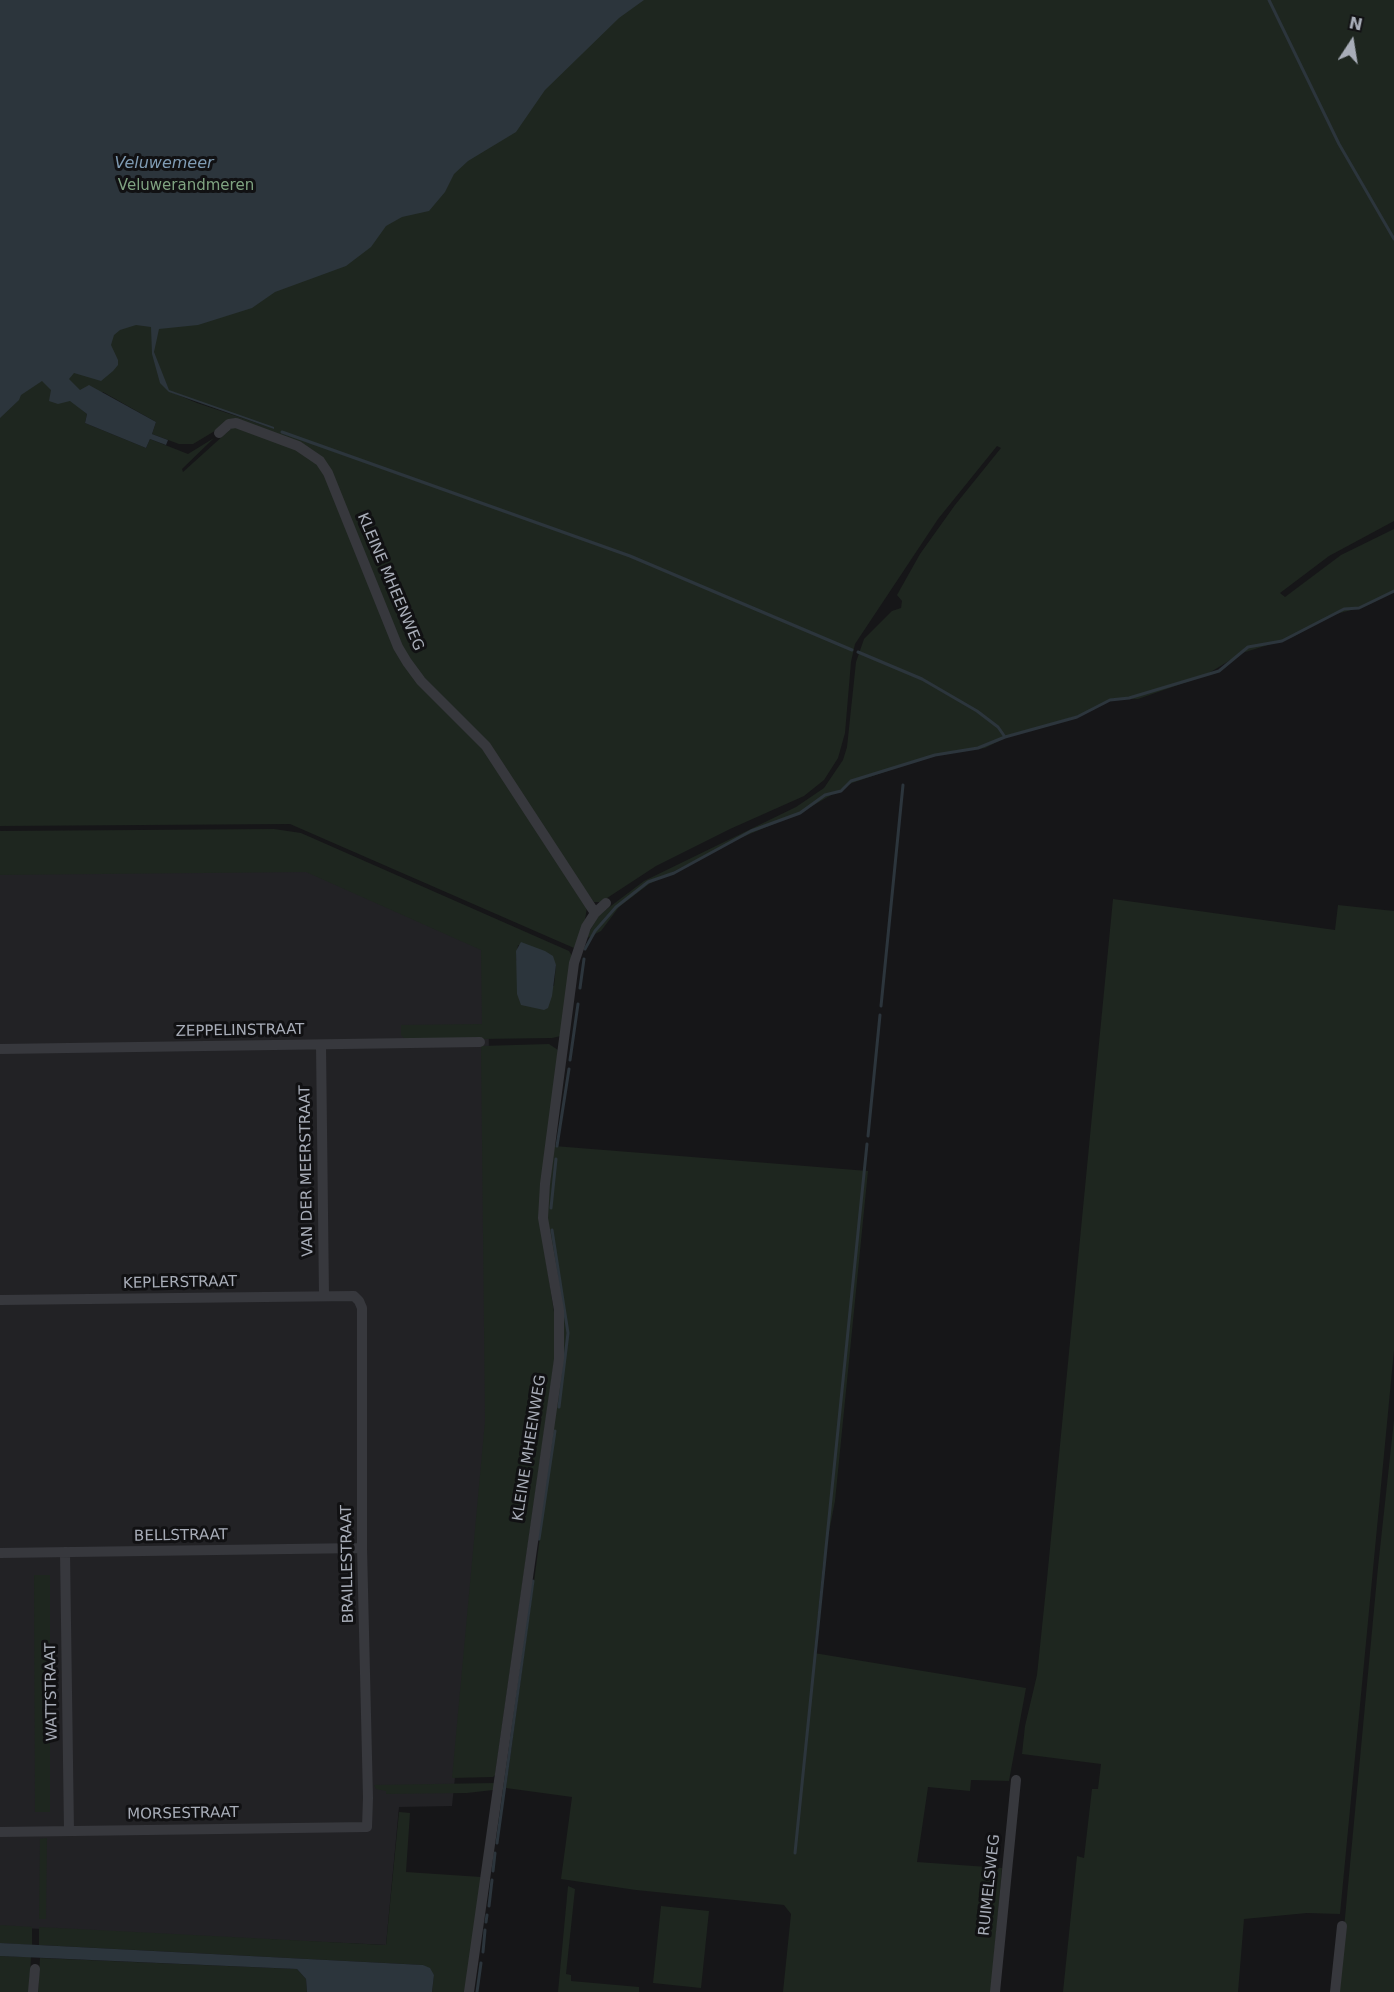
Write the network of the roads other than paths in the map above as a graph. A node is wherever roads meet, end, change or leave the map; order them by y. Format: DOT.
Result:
graph roads {
  1 [pos="219,433"];
  2 [pos="606,903"];
  3 [pos="596,913"];
  4 [pos="480,1042"];
  5 [pos="321,1046"];
  6 [pos="0,1049"];
  7 [pos="324,1296"];
  8 [pos="0,1300"];
  9 [pos="359,1301"];
  10 [pos="362,1548"];
  11 [pos="65,1552"];
  12 [pos="0,1553"];
  13 [pos="1016,1780"];
  14 [pos="367,1827"];
  15 [pos="69,1831"];
  16 [pos="0,1832"];
  17 [pos="1342,1926"];
  18 [pos="34,1969"];
  19 [pos="33,1992"];
  20 [pos="469,1992"];
  21 [pos="994,1992"];
  22 [pos="1335,1992"];
  1 -- 3 [label="street, KLEINE MHEENWEG"];
  2 -- 3 [label="street, KLEINE MHEENWEG"];
  3 -- 20 [label="street, KLEINE MHEENWEG"];
  4 -- 5 [label="street, ZEPPELINSTRAAT"];
  5 -- 6 [label="street, ZEPPELINSTRAAT"];
  5 -- 7 [label="street, VAN DER MEERSTRAAT"];
  7 -- 8 [label="street, KEPLERSTRAAT"];
  7 -- 9 [label="street, KEPLERSTRAAT"];
  9 -- 10 [label="street, BRAILLESTRAAT"];
  10 -- 11 [label="street, BELLSTRAAT"];
  10 -- 14 [label="street, BRAILLESTRAAT"];
  11 -- 12 [label="street, BELLSTRAAT"];
  11 -- 15 [label="street, WATTSTRAAT"];
  13 -- 21 [label="street, RUIMELSWEG"];
  14 -- 15 [label="street, MORSESTRAAT"];
  15 -- 16 [label="street, MORSESTRAAT"];
  17 -- 22 [label="street"];
  18 -- 19 [label="street"];
}
